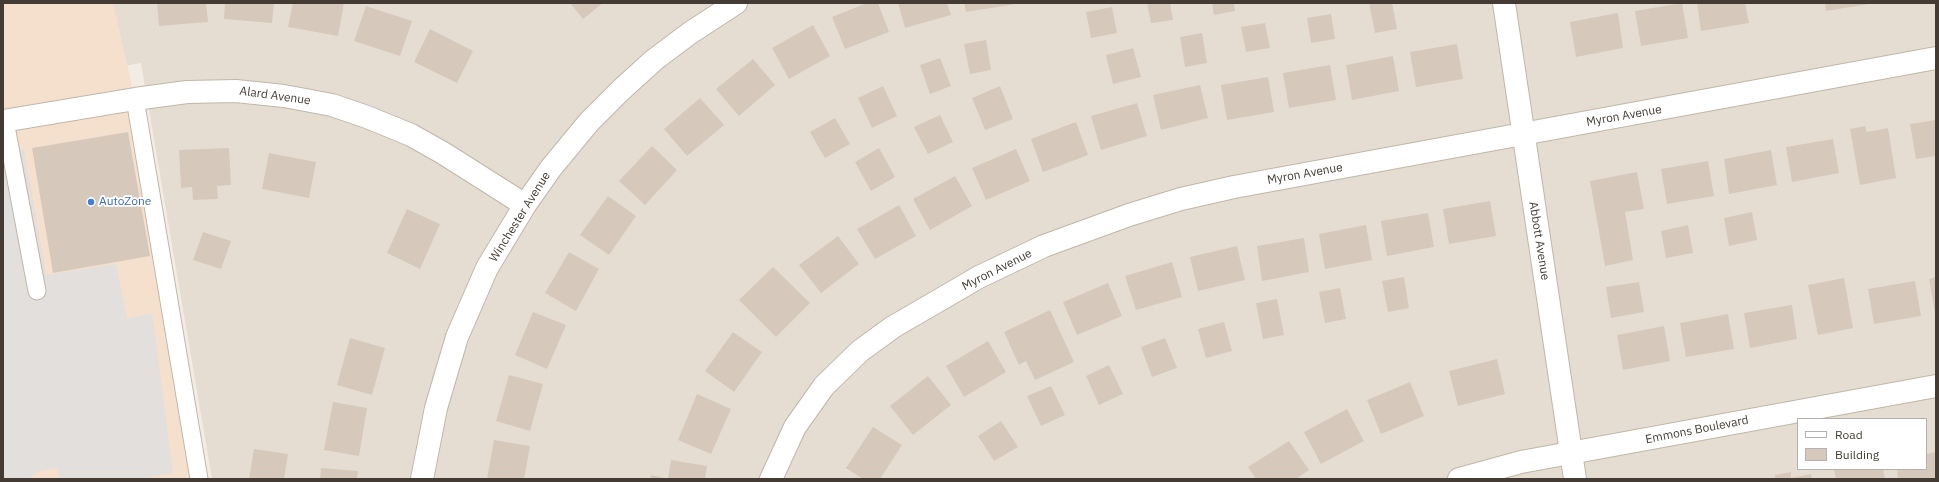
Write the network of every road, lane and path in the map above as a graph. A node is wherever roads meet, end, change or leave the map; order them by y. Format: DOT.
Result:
graph roads {
  1 [pos="736,3"];
  2 [pos="1504,3"];
  3 [pos="1936,58"];
  4 [pos="135,99"];
  5 [pos="4,121"];
  6 [pos="1523,134"];
  7 [pos="525,205"];
  8 [pos="37,291"];
  9 [pos="1936,386"];
  10 [pos="1571,453"];
  11 [pos="199,479"];
  12 [pos="422,479"];
  13 [pos="771,479"];
  14 [pos="1459,479"];
  15 [pos="1575,479"];
  1 -- 7 [label="street, Winchester Avenue"];
  2 -- 6 [label="street, Abbott Avenue"];
  3 -- 6 [label="street, Myron Avenue"];
  4 -- 5 [label="street, Alard Avenue"];
  4 -- 7 [label="street, Alard Avenue"];
  4 -- 11 [label="lane"];
  5 -- 8 [label="lane"];
  6 -- 10 [label="street, Abbott Avenue"];
  6 -- 13 [label="street, Myron Avenue"];
  7 -- 12 [label="street, Winchester Avenue"];
  9 -- 10 [label="street, Emmons Boulevard"];
  10 -- 14 [label="street, Emmons Boulevard"];
  10 -- 15 [label="street, Abbott Avenue"];
}
